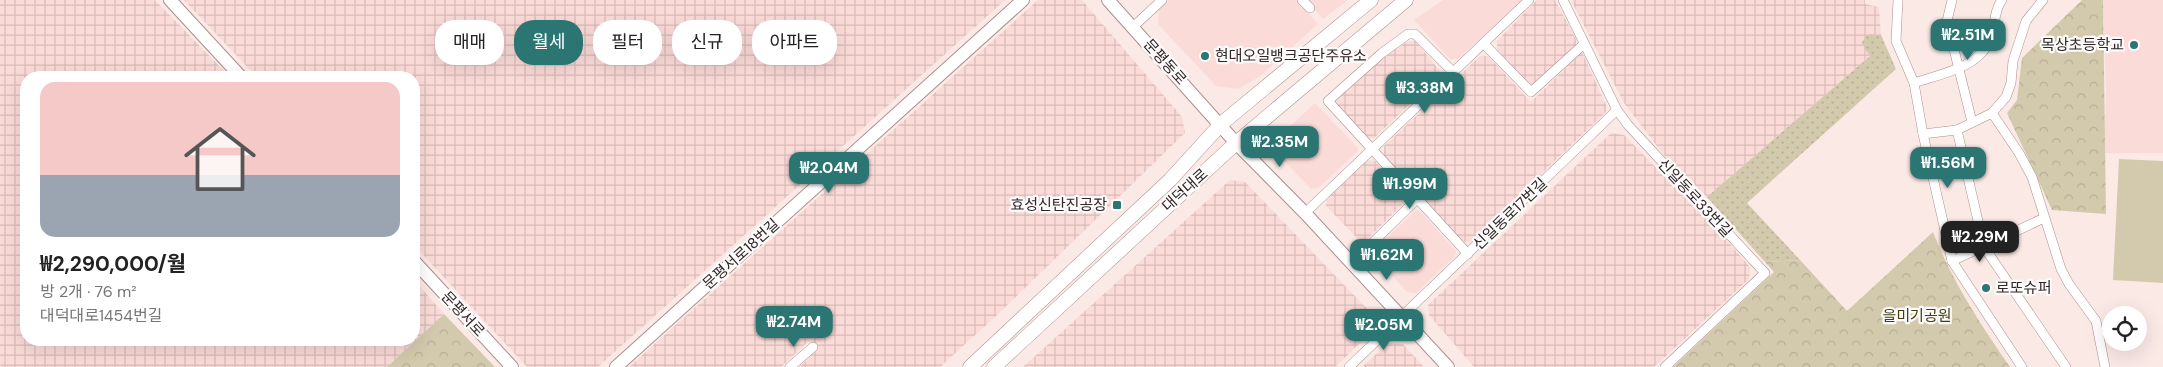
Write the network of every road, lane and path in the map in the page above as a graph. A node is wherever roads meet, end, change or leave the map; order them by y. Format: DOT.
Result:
graph roads {
  1 [pos="170,0"];
  2 [pos="1022,0"];
  3 [pos="1108,0"];
  4 [pos="1162,0"];
  5 [pos="1302,0"];
  6 [pos="1370,0"];
  7 [pos="1406,0"];
  8 [pos="1529,0"];
  9 [pos="1563,0"];
  10 [pos="1898,0"];
  11 [pos="1952,0"];
  12 [pos="2002,0"];
  13 [pos="2044,0"];
  14 [pos="1310,8"];
  15 [pos="1133,27"];
  16 [pos="1484,44"];
  17 [pos="1584,44"];
  18 [pos="1957,68"];
  19 [pos="236,71"];
  20 [pos="1452,72"];
  21 [pos="1914,83"];
  22 [pos="1617,110"];
  23 [pos="1992,113"];
  24 [pos="1972,122"];
  25 [pos="1221,124"];
  26 [pos="1957,130"];
  27 [pos="1923,134"];
  28 [pos="1236,143"];
  29 [pos="1371,149"];
  30 [pos="1416,200"];
  31 [pos="1305,212"];
  32 [pos="2044,218"];
  33 [pos="1984,247"];
  34 [pos="1468,254"];
  35 [pos="1952,261"];
  36 [pos="1352,263"];
  37 [pos="420,268"];
  38 [pos="1402,318"];
  39 [pos="813,346"];
  40 [pos="512,367"];
  41 [pos="616,367"];
  42 [pos="790,367"];
  43 [pos="970,367"];
  44 [pos="994,367"];
  45 [pos="1349,367"];
  46 [pos="1448,367"];
  47 [pos="1665,367"];
  48 [pos="2022,367"];
  49 [pos="2066,367"];
  50 [pos="2105,367"];
  1 -- 19 [label="main road"];
  2 -- 41 [label="main road, 문평서로18번길"];
  3 -- 15 [label="main road, 문평동로"];
  4 -- 15 [label="street"];
  5 -- 14 [label="street"];
  6 -- 25 [label="main road, 대덕대로"];
  7 -- 28 [label="main road, 대덕대로"];
  8 -- 16 [label="street"];
  9 -- 17 [label="street, 신일동로33번길"];
  10 -- 21 [label="street"];
  11 -- 18 [label="street"];
  12 -- 18 [label="street"];
  13 -- 23 [label="street"];
  15 -- 25 [label="main road, 문평동로"];
  16 -- 17 [label="street"];
  16 -- 20 [label="street"];
  17 -- 22 [label="street, 신일동로33번길"];
  18 -- 21 [label="street"];
  18 -- 24 [label="street"];
  20 -- 29 [label="street"];
  20 -- 29 [label="street"];
  21 -- 27 [label="street"];
  22 -- 34 [label="street, 신일동로17번길"];
  22 -- 47 [label="street, 신일동로33번길"];
  23 -- 24 [label="street"];
  23 -- 32 [label="street"];
  24 -- 26 [label="street"];
  25 -- 28 [label="main road, 문평동로"];
  25 -- 43 [label="main road, 대덕대로"];
  26 -- 27 [label="street"];
  26 -- 33 [label="street"];
  27 -- 35 [label="street"];
  28 -- 31 [label="main road, 문평동로"];
  28 -- 44 [label="main road, 대덕대로"];
  29 -- 30 [label="street"];
  29 -- 31 [label="street"];
  30 -- 34 [label="street"];
  30 -- 36 [label="street"];
  31 -- 36 [label="main road, 문평동로"];
  32 -- 33 [label="street"];
  32 -- 50 [label="street"];
  33 -- 35 [label="street"];
  33 -- 49 [label="street"];
  34 -- 38 [label="street, 신일동로17번길"];
  35 -- 48 [label="street"];
  36 -- 38 [label="main road, 문평동로"];
  37 -- 40 [label="main road, 문평서로"];
  38 -- 45 [label="street, 신일동로17번길"];
  38 -- 46 [label="main road, 문평동로"];
  39 -- 42 [label="street"];
}
